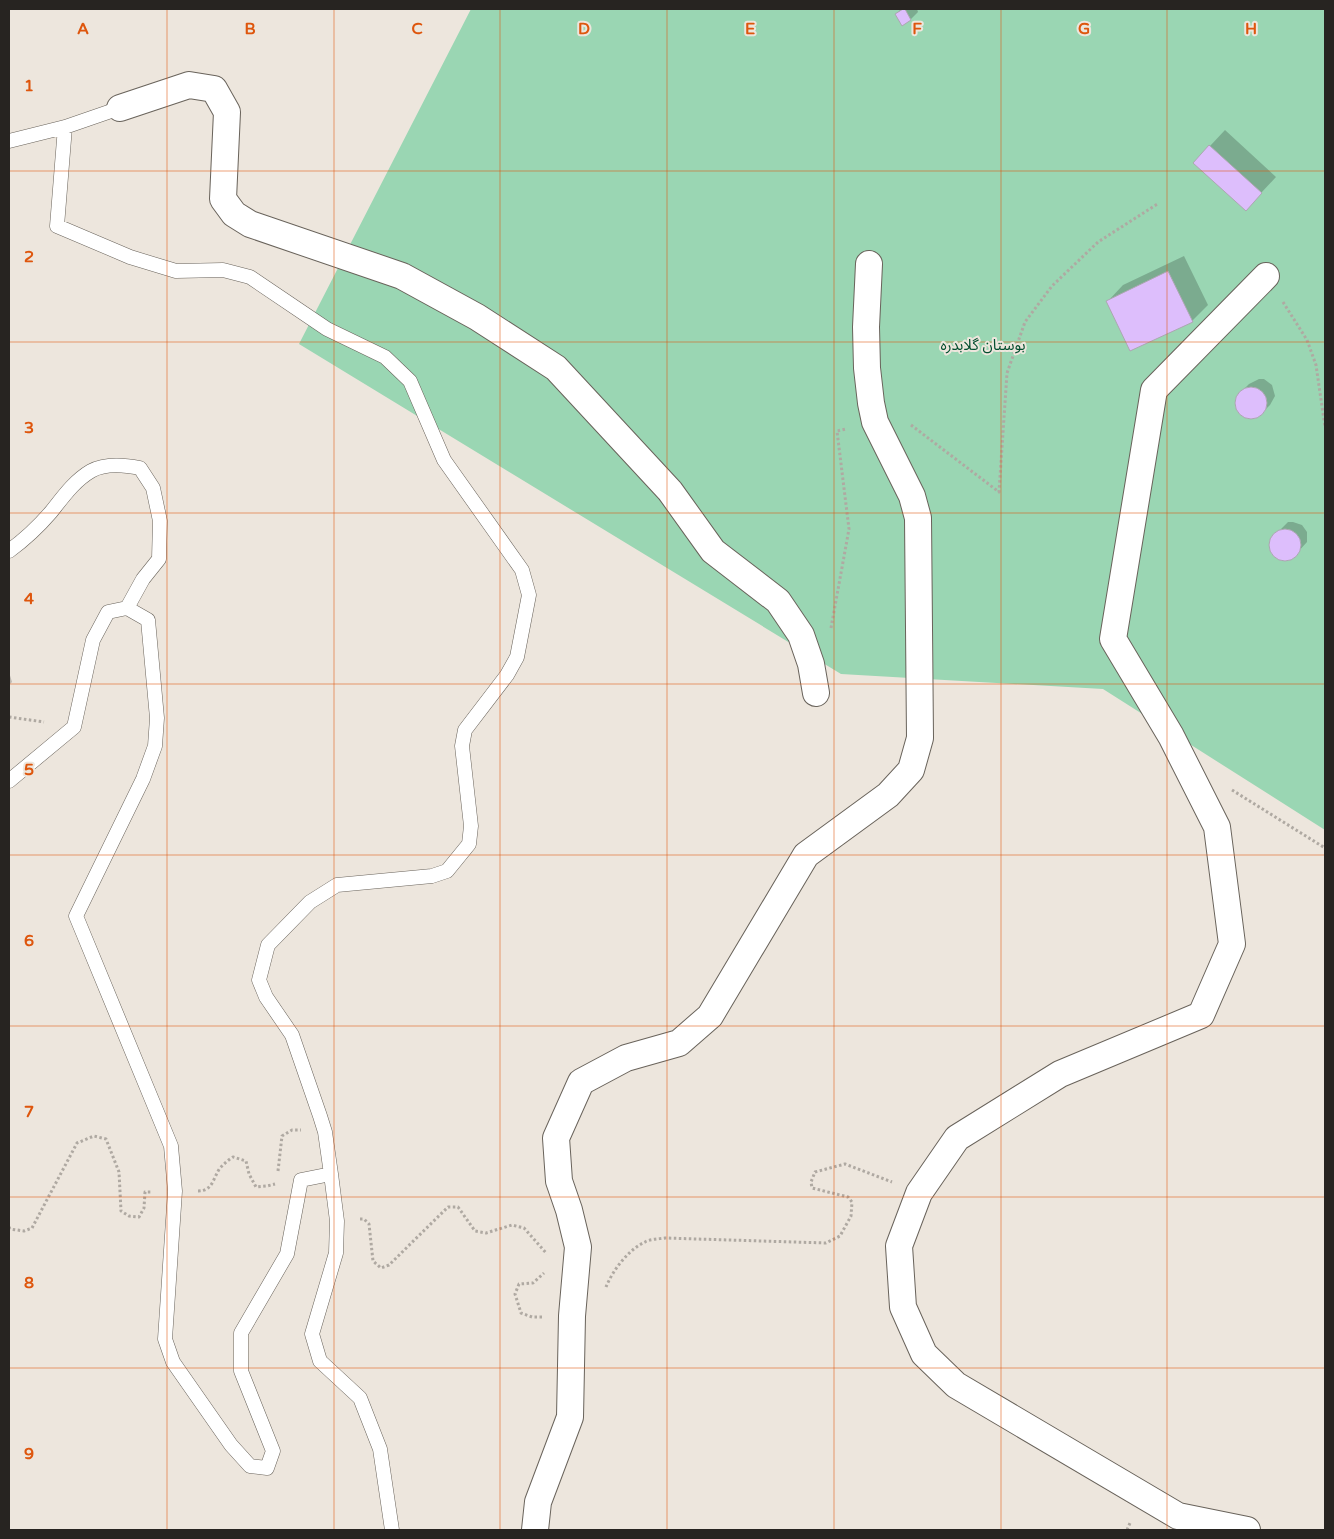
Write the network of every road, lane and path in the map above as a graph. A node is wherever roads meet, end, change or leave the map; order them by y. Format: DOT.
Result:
graph roads {
  1 [pos="120,108"];
  2 [pos="65,127"];
  3 [pos="9,141"];
  4 [pos="1159,202"];
  5 [pos="869,264"];
  6 [pos="1266,276"];
  7 [pos="875,422"];
  8 [pos="1325,427"];
  9 [pos="9,551"];
  10 [pos="126,608"];
  11 [pos="811,664"];
  12 [pos="816,693"];
  13 [pos="9,781"];
  14 [pos="1225,785"];
  15 [pos="1325,848"];
  16 [pos="325,1132"];
  17 [pos="331,1174"];
  18 [pos="175,1191"];
  19 [pos="919,1193"];
  20 [pos="337,1221"];
  21 [pos="9,1228"];
  22 [pos="553,1261"];
  23 [pos="548,1268"];
  24 [pos="604,1292"];
  25 [pos="572,1316"];
  26 [pos="392,1530"];
  27 [pos="535,1530"];
  28 [pos="1247,1530"];
  1 -- 2 [label="lane"];
  1 -- 11 [label="street"];
  2 -- 3 [label="lane"];
  2 -- 16 [label="lane"];
  4 -- 7 [label="path"];
  5 -- 7 [label="street"];
  6 -- 8 [label="path"];
  6 -- 19 [label="street"];
  7 -- 11 [label="path"];
  7 -- 25 [label="street"];
  9 -- 10 [label="lane"];
  10 -- 13 [label="lane"];
  10 -- 18 [label="lane"];
  11 -- 12 [label="street"];
  14 -- 15 [label="path"];
  16 -- 17 [label="lane"];
  16 -- 18 [label="path"];
  17 -- 18 [label="lane"];
  17 -- 20 [label="lane"];
  18 -- 21 [label="path"];
  19 -- 24 [label="path"];
  19 -- 28 [label="street"];
  20 -- 22 [label="path"];
  20 -- 26 [label="lane"];
  23 -- 25 [label="path"];
  25 -- 27 [label="street"];
}
